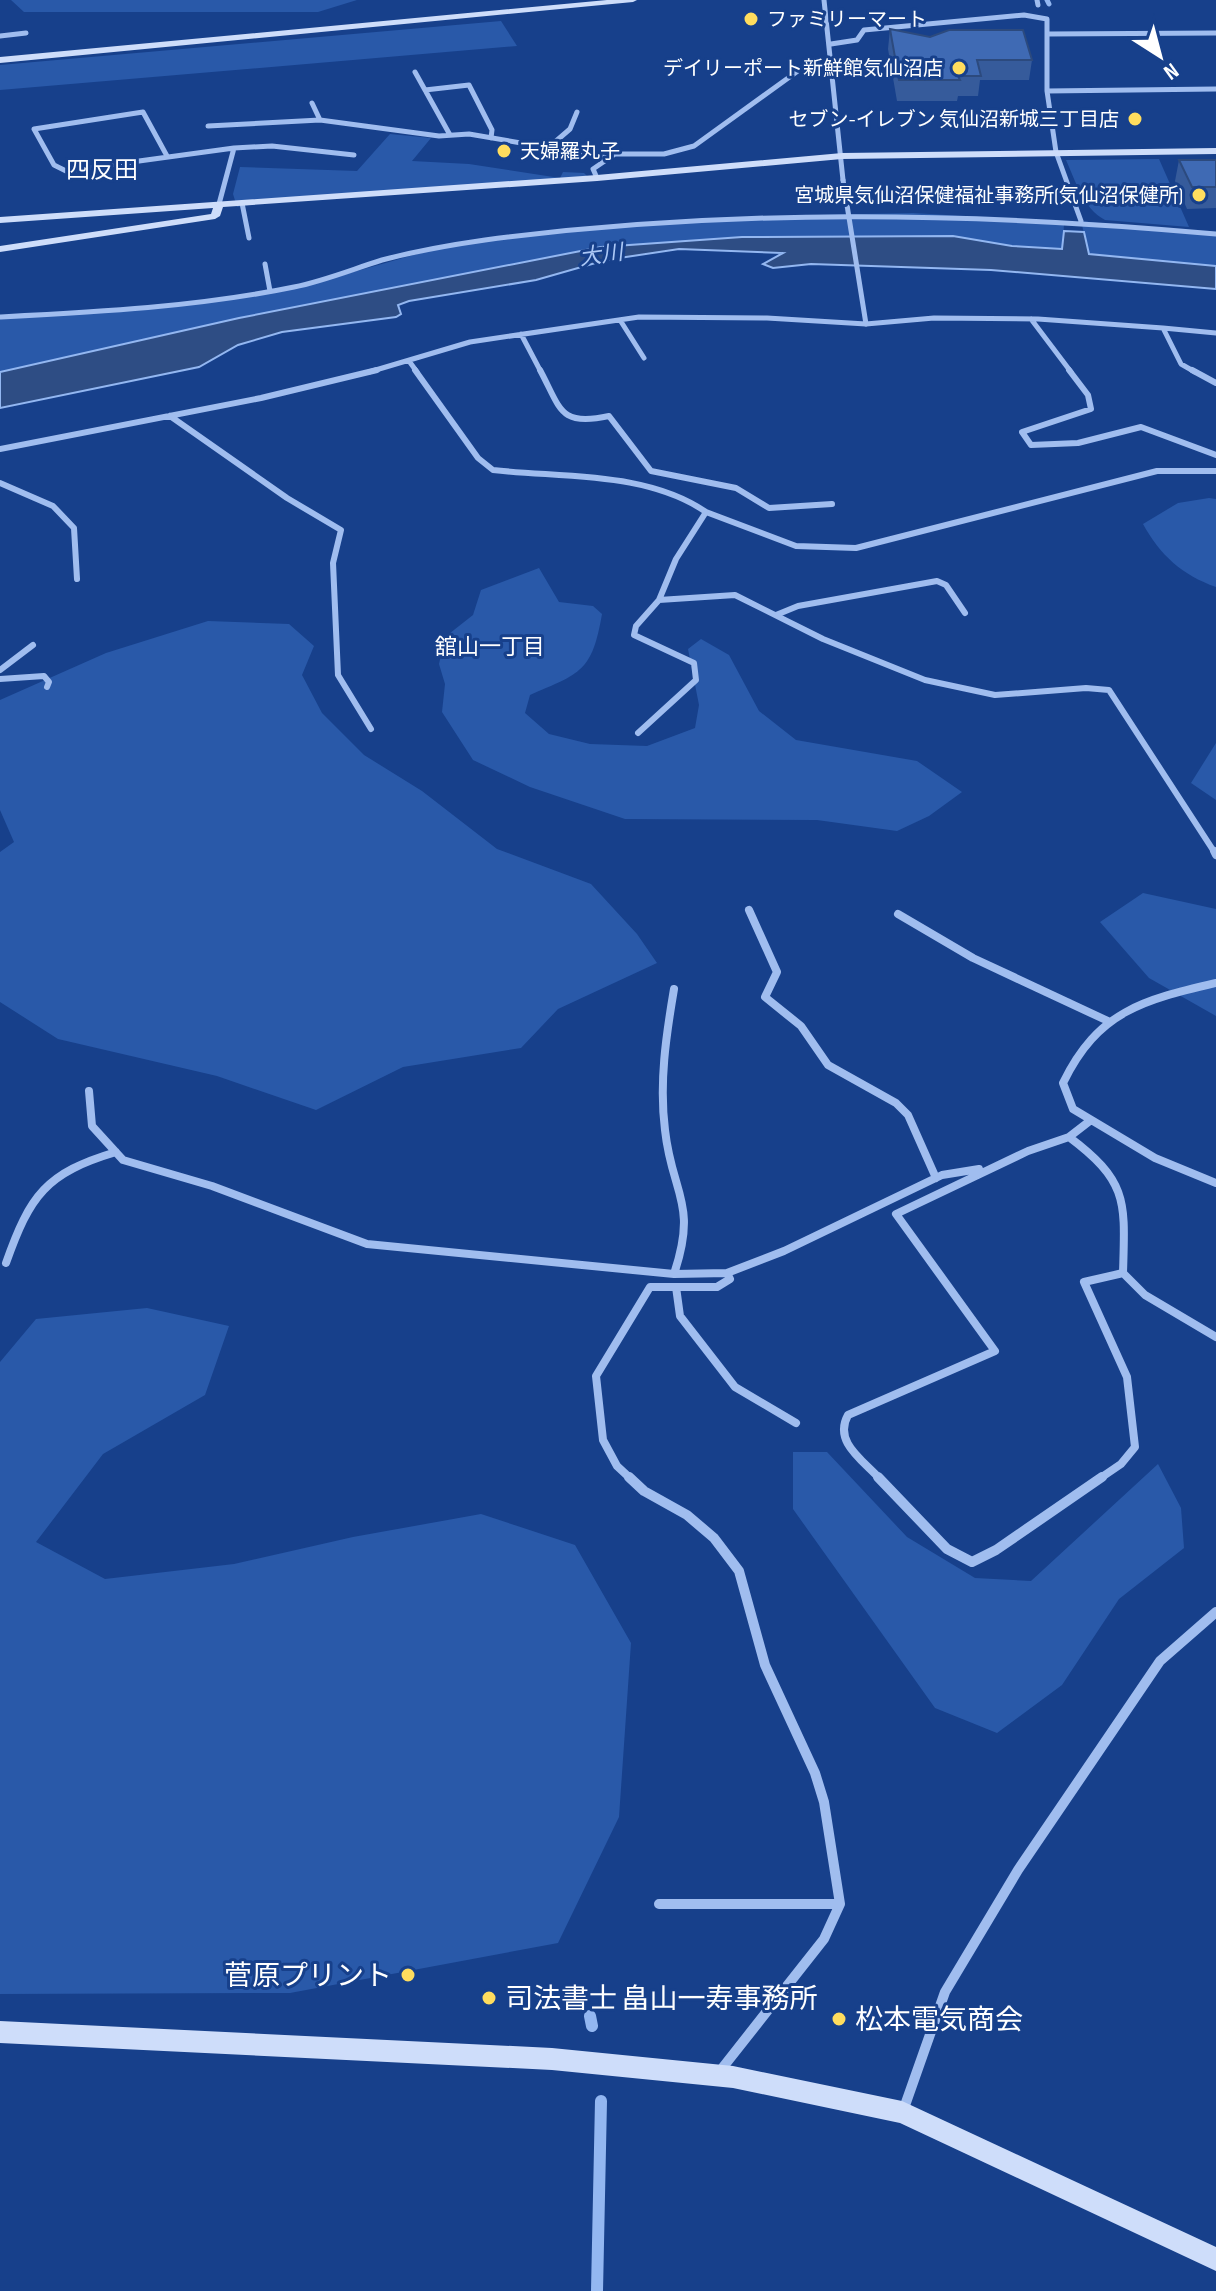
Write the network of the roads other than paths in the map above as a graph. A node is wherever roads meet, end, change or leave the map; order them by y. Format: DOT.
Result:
graph roads {
  1 [pos="633,0"];
  2 [pos="824,0"];
  3 [pos="26,33"];
  4 [pos="1216,33"];
  5 [pos="1048,34"];
  6 [pos="0,36"];
  7 [pos="831,44"];
  8 [pos="0,60"];
  9 [pos="833,61"];
  10 [pos="415,72"];
  11 [pos="1216,89"];
  12 [pos="425,90"];
  13 [pos="1047,91"];
  14 [pos="312,103"];
  15 [pos="577,112"];
  16 [pos="320,120"];
  17 [pos="208,126"];
  18 [pos="450,135"];
  19 [pos="491,138"];
  20 [pos="234,148"];
  21 [pos="548,148"];
  22 [pos="1216,151"];
  23 [pos="1056,152"];
  24 [pos="354,155"];
  25 [pos="167,156"];
  26 [pos="842,156"];
  27 [pos="608,158"];
  28 [pos="597,178"];
  29 [pos="242,203"];
  30 [pos="219,204"];
  31 [pos="0,220"];
  32 [pos="1081,221"];
  33 [pos="1216,234"];
  34 [pos="249,238"];
  35 [pos="0,249"];
  36 [pos="265,264"];
  37 [pos="270,291"];
  38 [pos="0,317"];
  39 [pos="1031,319"];
  40 [pos="620,320"];
  41 [pos="866,324"];
  42 [pos="1163,328"];
  43 [pos="1216,333"];
  44 [pos="521,334"];
  45 [pos="644,358"];
  46 [pos="409,361"];
  47 [pos="1216,383"];
  48 [pos="170,416"];
  49 [pos="0,449"];
  50 [pos="1216,455"];
  51 [pos="1216,471"];
  52 [pos="0,483"];
  53 [pos="832,504"];
  54 [pos="706,512"];
  55 [pos="77,579"];
  56 [pos="659,600"];
  57 [pos="965,613"];
  58 [pos="776,615"];
  59 [pos="33,645"];
  60 [pos="0,670"];
  61 [pos="0,679"];
  62 [pos="47,687"];
  63 [pos="371,729"];
  64 [pos="638,733"];
  65 [pos="1216,855"];
  66 [pos="749,910"];
  67 [pos="898,914"];
  68 [pos="1216,983"];
  69 [pos="674,989"];
  70 [pos="1108,1021"];
  71 [pos="89,1091"];
  72 [pos="1091,1120"];
  73 [pos="1069,1137"];
  74 [pos="116,1152"];
  75 [pos="993,1166"];
  76 [pos="936,1178"];
  77 [pos="1216,1183"];
  78 [pos="6,1263"];
  79 [pos="727,1273"];
  80 [pos="1123,1273"];
  81 [pos="674,1274"];
  82 [pos="676,1287"];
  83 [pos="1216,1337"];
  84 [pos="796,1423"];
  85 [pos="1216,1612"];
  86 [pos="659,1904"];
  87 [pos="840,1904"];
  88 [pos="0,2032"];
  89 [pos="717,2075"];
  90 [pos="902,2112"];
  91 [pos="1216,2259"];
  1 -- 8 [label="street"];
  2 -- 7 [label="street"];
  3 -- 6 [label="street"];
  4 -- 5 [label="street"];
  5 -- 7 [label="street"];
  5 -- 13 [label="street"];
  7 -- 9 [label="street"];
  9 -- 26 [label="street"];
  9 -- 27 [label="street"];
  10 -- 12 [label="street"];
  11 -- 13 [label="street"];
  12 -- 18 [label="street"];
  12 -- 19 [label="street"];
  13 -- 23 [label="street"];
  14 -- 16 [label="street"];
  15 -- 21 [label="street"];
  16 -- 17 [label="street"];
  16 -- 18 [label="street"];
  18 -- 19 [label="street"];
  19 -- 21 [label="street"];
  20 -- 24 [label="street"];
  20 -- 25 [label="street"];
  20 -- 30 [label="street"];
  21 -- 27 [label="street"];
  22 -- 23 [label="street"];
  23 -- 26 [label="street"];
  23 -- 32 [label="street"];
  25 -- 25 [label="street"];
  26 -- 28 [label="street"];
  26 -- 41 [label="street, bridge"];
  27 -- 28 [label="street"];
  28 -- 29 [label="street"];
  29 -- 30 [label="street"];
  29 -- 34 [label="street"];
  30 -- 31 [label="street"];
  30 -- 35 [label="street"];
  32 -- 33 [label="street"];
  32 -- 37 [label="street"];
  36 -- 37 [label="street"];
  37 -- 38 [label="street"];
  39 -- 41 [label="street"];
  39 -- 42 [label="street"];
  39 -- 50 [label="street"];
  40 -- 41 [label="street"];
  40 -- 44 [label="street"];
  40 -- 45 [label="street"];
  42 -- 43 [label="street"];
  42 -- 47 [label="street"];
  44 -- 46 [label="street"];
  44 -- 53 [label="street"];
  46 -- 48 [label="street"];
  46 -- 54 [label="street"];
  48 -- 49 [label="street"];
  48 -- 63 [label="street"];
  51 -- 54 [label="street"];
  52 -- 55 [label="street"];
  54 -- 56 [label="street"];
  56 -- 58 [label="street"];
  56 -- 64 [label="street"];
  57 -- 58 [label="street"];
  58 -- 65 [label="street"];
  59 -- 60 [label="street"];
  61 -- 62 [label="street"];
  66 -- 76 [label="street"];
  67 -- 70 [label="street"];
  68 -- 70 [label="street"];
  69 -- 81 [label="street"];
  70 -- 72 [label="street"];
  71 -- 74 [label="street"];
  72 -- 73 [label="street"];
  72 -- 77 [label="street"];
  73 -- 75 [label="street"];
  73 -- 80 [label="street"];
  74 -- 78 [label="street"];
  74 -- 81 [label="street"];
  75 -- 76 [label="street"];
  75 -- 80 [label="street"];
  76 -- 79 [label="street"];
  79 -- 81 [label="street"];
  79 -- 82 [label="street"];
  80 -- 83 [label="street"];
  82 -- 84 [label="street"];
  82 -- 87 [label="street"];
  85 -- 90 [label="street"];
  86 -- 87 [label="street"];
  87 -- 89 [label="street"];
  88 -- 89 [label="street"];
  89 -- 90 [label="street"];
  90 -- 91 [label="street"];
}
